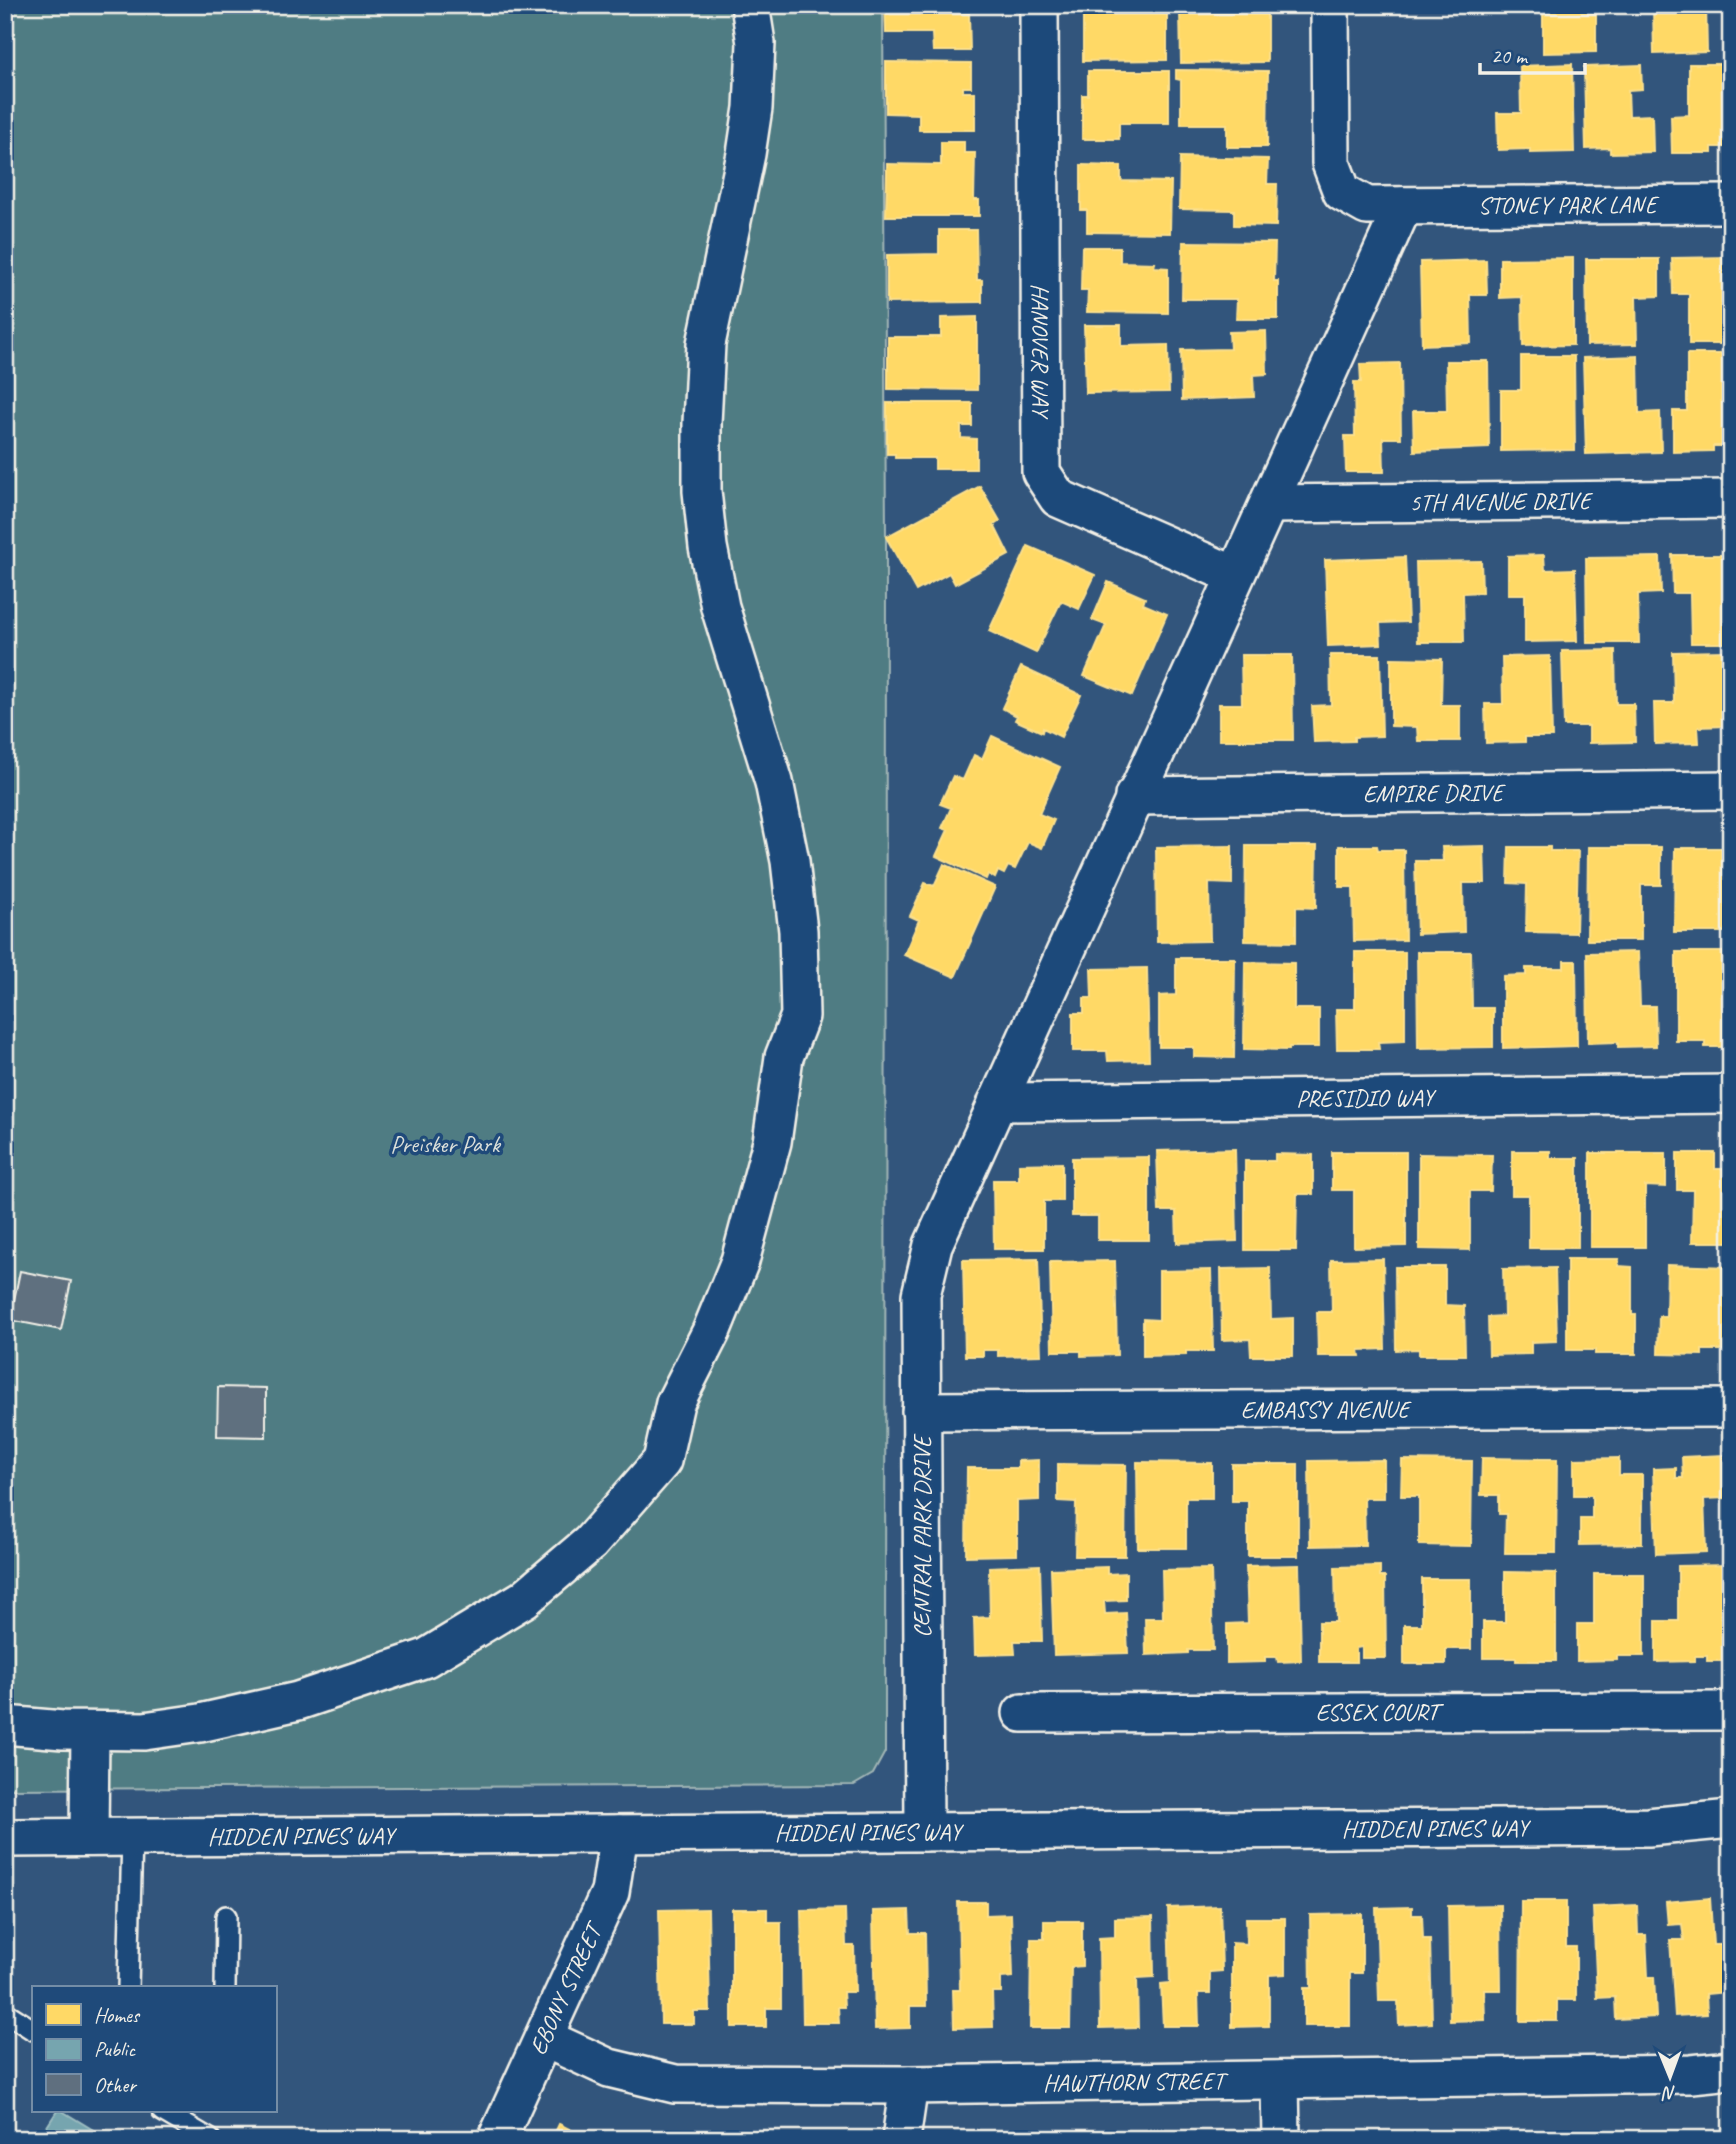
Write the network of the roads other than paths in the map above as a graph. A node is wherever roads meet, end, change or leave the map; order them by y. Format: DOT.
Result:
graph roads {
  1 [pos="750,5"];
  2 [pos="1040,5"];
  3 [pos="1330,5"];
  4 [pos="1731,204"];
  5 [pos="1403,206"];
  6 [pos="1731,499"];
  7 [pos="1269,504"];
  8 [pos="1234,575"];
  9 [pos="1731,790"];
  10 [pos="1134,796"];
  11 [pos="1731,1094"];
  12 [pos="997,1102"];
  13 [pos="1731,1408"];
  14 [pos="921,1411"];
  15 [pos="1731,1712"];
  16 [pos="1022,1713"];
  17 [pos="5,1725"];
  18 [pos="90,1731"];
  19 [pos="1731,1819"];
  20 [pos="924,1832"];
  21 [pos="619,1834"];
  22 [pos="89,1837"];
  23 [pos="132,1837"];
  24 [pos="5,1838"];
  25 [pos="226,1916"];
  26 [pos="128,1986"];
  27 [pos="225,1986"];
  28 [pos="5,2012"];
  29 [pos="32,2029"];
  30 [pos="544,2038"];
  31 [pos="1731,2070"];
  32 [pos="1280,2080"];
  33 [pos="909,2085"];
  34 [pos="171,2113"];
  35 [pos="211,2139"];
  36 [pos="497,2139"];
  37 [pos="901,2139"];
  38 [pos="1281,2139"];
  1 -- 18 [label="street"];
  2 -- 8 [label="street, HANOVER WAY"];
  3 -- 5 [label="street"];
  4 -- 5 [label="street, STONEY PARK LANE"];
  5 -- 7 [label="street, CENTRAL PARK DRIVE"];
  6 -- 7 [label="street, 5TH AVENUE DRIVE"];
  7 -- 8 [label="street, CENTRAL PARK DRIVE"];
  8 -- 10 [label="street, CENTRAL PARK DRIVE"];
  9 -- 10 [label="street, EMPIRE DRIVE"];
  10 -- 12 [label="street, CENTRAL PARK DRIVE"];
  11 -- 12 [label="street, PRESIDIO WAY"];
  12 -- 14 [label="street, CENTRAL PARK DRIVE"];
  13 -- 14 [label="street, EMBASSY AVENUE"];
  14 -- 20 [label="street, CENTRAL PARK DRIVE"];
  15 -- 16 [label="street, ESSEX COURT"];
  17 -- 18 [label="street"];
  18 -- 22 [label="street"];
  19 -- 20 [label="street, HIDDEN PINES WAY"];
  20 -- 21 [label="street, HIDDEN PINES WAY"];
  21 -- 23 [label="street, HIDDEN PINES WAY"];
  21 -- 30 [label="street, EBONY STREET"];
  22 -- 23 [label="street, HIDDEN PINES WAY"];
  22 -- 24 [label="street, HIDDEN PINES WAY"];
  23 -- 26 [label="lane"];
  25 -- 27 [label="lane"];
  28 -- 29 [label="lane"];
  30 -- 33 [label="street, HAWTHORN STREET"];
  30 -- 36 [label="street, EBONY STREET"];
  31 -- 32 [label="street, HAWTHORN STREET"];
  32 -- 33 [label="street, HAWTHORN STREET"];
  32 -- 38 [label="street"];
  33 -- 37 [label="street"];
  34 -- 35 [label="lane"];
}
